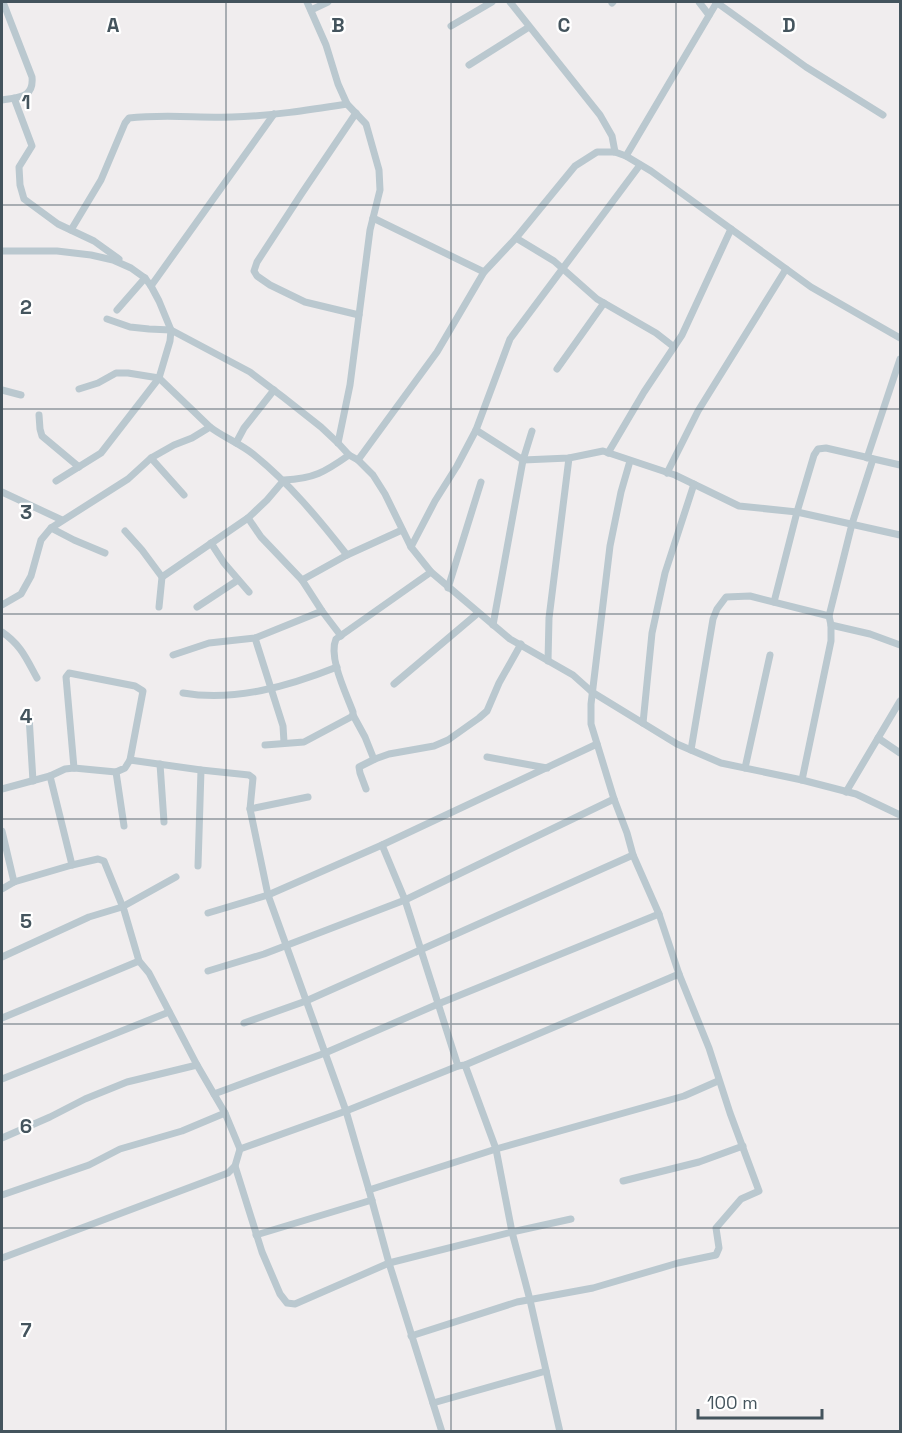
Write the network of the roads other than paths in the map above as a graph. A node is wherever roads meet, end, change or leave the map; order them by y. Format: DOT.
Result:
graph roads {
  1 [pos="3,2"];
  2 [pos="307,2"];
  3 [pos="328,2"];
  4 [pos="492,2"];
  5 [pos="510,2"];
  6 [pos="699,2"];
  7 [pos="717,2"];
  8 [pos="311,10"];
  9 [pos="709,15"];
  10 [pos="451,26"];
  11 [pos="529,27"];
  12 [pos="469,65"];
  13 [pos="14,98"];
  14 [pos="2,100"];
  15 [pos="347,104"];
  16 [pos="356,113"];
  17 [pos="274,114"];
  18 [pos="883,115"];
  19 [pos="615,152"];
  20 [pos="626,156"];
  21 [pos="640,165"];
  22 [pos="373,218"];
  23 [pos="731,229"];
  24 [pos="71,230"];
  25 [pos="516,238"];
  26 [pos="2,250"];
  27 [pos="131,268"];
  28 [pos="562,268"];
  29 [pos="786,269"];
  30 [pos="484,272"];
  31 [pos="145,278"];
  32 [pos="151,286"];
  33 [pos="604,303"];
  34 [pos="117,310"];
  35 [pos="359,315"];
  36 [pos="107,319"];
  37 [pos="171,330"];
  38 [pos="900,338"];
  39 [pos="674,346"];
  40 [pos="900,359"];
  41 [pos="556,369"];
  42 [pos="159,378"];
  43 [pos="79,389"];
  44 [pos="2,390"];
  45 [pos="273,390"];
  46 [pos="21,395"];
  47 [pos="39,415"];
  48 [pos="210,427"];
  49 [pos="476,430"];
  50 [pos="532,431"];
  51 [pos="236,443"];
  52 [pos="338,443"];
  53 [pos="608,453"];
  54 [pos="349,455"];
  55 [pos="151,458"];
  56 [pos="569,458"];
  57 [pos="870,459"];
  58 [pos="358,460"];
  59 [pos="523,460"];
  60 [pos="630,461"];
  61 [pos="900,465"];
  62 [pos="79,467"];
  63 [pos="667,473"];
  64 [pos="284,480"];
  65 [pos="56,481"];
  66 [pos="481,482"];
  67 [pos="694,484"];
  68 [pos="2,492"];
  69 [pos="184,495"];
  70 [pos="797,512"];
  71 [pos="248,518"];
  72 [pos="62,520"];
  73 [pos="852,524"];
  74 [pos="51,528"];
  75 [pos="402,530"];
  76 [pos="125,531"];
  77 [pos="900,535"];
  78 [pos="211,543"];
  79 [pos="411,547"];
  80 [pos="105,553"];
  81 [pos="347,555"];
  82 [pos="431,572"];
  83 [pos="162,577"];
  84 [pos="238,580"];
  85 [pos="302,580"];
  86 [pos="448,588"];
  87 [pos="249,592"];
  88 [pos="774,602"];
  89 [pos="2,605"];
  90 [pos="159,607"];
  91 [pos="197,607"];
  92 [pos="322,611"];
  93 [pos="478,613"];
  94 [pos="829,616"];
  95 [pos="493,625"];
  96 [pos="831,625"];
  97 [pos="2,632"];
  98 [pos="341,636"];
  99 [pos="255,638"];
  100 [pos="521,644"];
  101 [pos="900,645"];
  102 [pos="173,655"];
  103 [pos="770,655"];
  104 [pos="548,661"];
  105 [pos="337,667"];
  106 [pos="37,678"];
  107 [pos="394,684"];
  108 [pos="271,688"];
  109 [pos="592,692"];
  110 [pos="183,693"];
  111 [pos="900,701"];
  112 [pos="353,715"];
  113 [pos="29,716"];
  114 [pos="643,723"];
  115 [pos="878,738"];
  116 [pos="284,742"];
  117 [pos="597,744"];
  118 [pos="265,745"];
  119 [pos="691,750"];
  120 [pos="900,753"];
  121 [pos="487,757"];
  122 [pos="375,759"];
  123 [pos="130,760"];
  124 [pos="160,764"];
  125 [pos="74,768"];
  126 [pos="547,768"];
  127 [pos="745,768"];
  128 [pos="201,770"];
  129 [pos="116,772"];
  130 [pos="50,776"];
  131 [pos="802,780"];
  132 [pos="33,781"];
  133 [pos="2,789"];
  134 [pos="366,789"];
  135 [pos="846,792"];
  136 [pos="308,797"];
  137 [pos="614,799"];
  138 [pos="250,809"];
  139 [pos="900,816"];
  140 [pos="164,822"];
  141 [pos="124,826"];
  142 [pos="2,831"];
  143 [pos="382,845"];
  144 [pos="633,855"];
  145 [pos="72,865"];
  146 [pos="198,866"];
  147 [pos="176,877"];
  148 [pos="14,882"];
  149 [pos="2,889"];
  150 [pos="268,895"];
  151 [pos="405,900"];
  152 [pos="122,908"];
  153 [pos="208,913"];
  154 [pos="659,914"];
  155 [pos="287,946"];
  156 [pos="421,949"];
  157 [pos="2,957"];
  158 [pos="139,961"];
  159 [pos="208,971"];
  160 [pos="679,974"];
  161 [pos="306,1001"];
  162 [pos="438,1004"];
  163 [pos="169,1012"];
  164 [pos="2,1018"];
  165 [pos="244,1023"];
  166 [pos="325,1053"];
  167 [pos="197,1065"];
  168 [pos="461,1065"];
  169 [pos="2,1079"];
  170 [pos="718,1081"];
  171 [pos="214,1094"];
  172 [pos="346,1111"];
  173 [pos="225,1113"];
  174 [pos="2,1138"];
  175 [pos="743,1146"];
  176 [pos="240,1149"];
  177 [pos="496,1149"];
  178 [pos="235,1166"];
  179 [pos="623,1181"];
  180 [pos="369,1190"];
  181 [pos="2,1195"];
  182 [pos="372,1200"];
  183 [pos="571,1219"];
  184 [pos="512,1232"];
  185 [pos="256,1235"];
  186 [pos="2,1258"];
  187 [pos="388,1263"];
  188 [pos="530,1300"];
  189 [pos="411,1336"];
  190 [pos="546,1371"];
  191 [pos="433,1403"];
  192 [pos="442,1431"];
  193 [pos="560,1431"];
  1 -- 13 [label="street"];
  2 -- 8 [label="street"];
  3 -- 8 [label="street"];
  4 -- 10 [label="street"];
  5 -- 11 [label="street"];
  6 -- 9 [label="street"];
  7 -- 9 [label="street"];
  7 -- 18 [label="street"];
  8 -- 15 [label="street"];
  9 -- 20 [label="street"];
  11 -- 12 [label="street"];
  11 -- 19 [label="street"];
  13 -- 14 [label="street"];
  13 -- 24 [label="street"];
  15 -- 16 [label="street"];
  15 -- 17 [label="street"];
  16 -- 22 [label="street"];
  16 -- 35 [label="street"];
  17 -- 24 [label="street"];
  17 -- 32 [label="street"];
  19 -- 20 [label="street"];
  19 -- 25 [label="street"];
  20 -- 21 [label="street"];
  21 -- 23 [label="street"];
  21 -- 28 [label="street"];
  22 -- 30 [label="street"];
  22 -- 35 [label="street"];
  23 -- 29 [label="street"];
  23 -- 39 [label="street"];
  24 -- 27 [label="street"];
  25 -- 28 [label="street"];
  25 -- 30 [label="street"];
  26 -- 27 [label="street"];
  27 -- 31 [label="street"];
  28 -- 33 [label="street"];
  28 -- 49 [label="street"];
  29 -- 38 [label="street"];
  29 -- 63 [label="street"];
  30 -- 58 [label="street"];
  31 -- 32 [label="street"];
  31 -- 34 [label="street"];
  32 -- 37 [label="street"];
  33 -- 39 [label="street"];
  33 -- 41 [label="street"];
  35 -- 52 [label="street"];
  36 -- 37 [label="street"];
  37 -- 42 [label="street"];
  37 -- 45 [label="street"];
  39 -- 53 [label="street"];
  40 -- 57 [label="street"];
  42 -- 43 [label="street"];
  42 -- 48 [label="street"];
  42 -- 62 [label="street"];
  44 -- 46 [label="street"];
  45 -- 51 [label="street"];
  45 -- 52 [label="street"];
  47 -- 62 [label="street"];
  48 -- 51 [label="street"];
  48 -- 55 [label="street"];
  49 -- 59 [label="street"];
  49 -- 79 [label="street"];
  50 -- 59 [label="street"];
  51 -- 64 [label="street"];
  52 -- 54 [label="street"];
  53 -- 56 [label="street"];
  53 -- 60 [label="street"];
  54 -- 58 [label="street"];
  54 -- 64 [label="street"];
  55 -- 69 [label="street"];
  55 -- 72 [label="street"];
  56 -- 59 [label="street"];
  56 -- 104 [label="street"];
  57 -- 61 [label="street"];
  57 -- 70 [label="street"];
  57 -- 73 [label="street"];
  58 -- 75 [label="street"];
  59 -- 95 [label="street"];
  60 -- 63 [label="street"];
  60 -- 109 [label="street"];
  62 -- 65 [label="street"];
  63 -- 67 [label="street"];
  64 -- 71 [label="street"];
  64 -- 81 [label="street"];
  66 -- 86 [label="street"];
  67 -- 70 [label="street"];
  67 -- 114 [label="street"];
  68 -- 72 [label="street"];
  70 -- 73 [label="street"];
  70 -- 88 [label="street"];
  71 -- 78 [label="street"];
  71 -- 85 [label="street"];
  72 -- 74 [label="street"];
  73 -- 77 [label="street"];
  73 -- 94 [label="street"];
  74 -- 80 [label="street"];
  74 -- 89 [label="street"];
  75 -- 79 [label="street"];
  75 -- 81 [label="street"];
  76 -- 83 [label="street"];
  78 -- 83 [label="street"];
  78 -- 84 [label="street"];
  79 -- 82 [label="street"];
  81 -- 85 [label="street"];
  82 -- 86 [label="street"];
  82 -- 98 [label="street"];
  83 -- 90 [label="street"];
  84 -- 87 [label="street"];
  84 -- 91 [label="street"];
  85 -- 92 [label="street"];
  86 -- 93 [label="street"];
  88 -- 94 [label="street"];
  88 -- 119 [label="street"];
  92 -- 98 [label="street"];
  92 -- 99 [label="street"];
  93 -- 95 [label="street"];
  93 -- 107 [label="street"];
  94 -- 96 [label="street"];
  95 -- 100 [label="street"];
  96 -- 101 [label="street"];
  96 -- 131 [label="street"];
  97 -- 106 [label="street"];
  98 -- 105 [label="street"];
  99 -- 102 [label="street"];
  99 -- 108 [label="street"];
  100 -- 104 [label="street"];
  100 -- 122 [label="street"];
  103 -- 127 [label="street"];
  104 -- 109 [label="street"];
  105 -- 108 [label="street"];
  105 -- 112 [label="street"];
  108 -- 110 [label="street"];
  108 -- 116 [label="street"];
  109 -- 114 [label="street"];
  109 -- 117 [label="street"];
  111 -- 115 [label="street"];
  112 -- 116 [label="street"];
  112 -- 122 [label="street"];
  113 -- 132 [label="street"];
  114 -- 119 [label="street"];
  115 -- 120 [label="street"];
  115 -- 135 [label="street"];
  116 -- 118 [label="street"];
  117 -- 126 [label="street"];
  117 -- 137 [label="street"];
  119 -- 127 [label="street"];
  121 -- 126 [label="street"];
  122 -- 134 [label="street"];
  123 -- 124 [label="street"];
  123 -- 125 [label="street"];
  123 -- 129 [label="street"];
  124 -- 128 [label="street"];
  124 -- 140 [label="street"];
  125 -- 129 [label="street"];
  125 -- 130 [label="street"];
  126 -- 143 [label="street"];
  127 -- 131 [label="street"];
  128 -- 138 [label="street"];
  128 -- 146 [label="street"];
  129 -- 141 [label="street"];
  130 -- 132 [label="street"];
  130 -- 145 [label="street"];
  131 -- 135 [label="street"];
  132 -- 133 [label="street"];
  135 -- 139 [label="street"];
  136 -- 138 [label="street"];
  137 -- 144 [label="street"];
  137 -- 151 [label="street"];
  138 -- 150 [label="street"];
  142 -- 148 [label="street"];
  143 -- 150 [label="street"];
  143 -- 151 [label="street"];
  144 -- 154 [label="street"];
  144 -- 156 [label="street"];
  145 -- 148 [label="street"];
  145 -- 152 [label="street"];
  147 -- 152 [label="street"];
  148 -- 149 [label="street"];
  150 -- 153 [label="street"];
  150 -- 155 [label="street"];
  151 -- 155 [label="street"];
  151 -- 156 [label="street"];
  152 -- 157 [label="street"];
  152 -- 158 [label="street"];
  154 -- 160 [label="street"];
  154 -- 162 [label="street"];
  155 -- 159 [label="street"];
  155 -- 161 [label="street"];
  156 -- 161 [label="street"];
  156 -- 162 [label="street"];
  158 -- 163 [label="street"];
  158 -- 164 [label="street"];
  160 -- 168 [label="street"];
  160 -- 170 [label="street"];
  161 -- 165 [label="street"];
  161 -- 166 [label="street"];
  162 -- 166 [label="street"];
  162 -- 168 [label="street"];
  163 -- 167 [label="street"];
  163 -- 169 [label="street"];
  166 -- 171 [label="street"];
  166 -- 172 [label="street"];
  167 -- 171 [label="street"];
  167 -- 174 [label="street"];
  168 -- 172 [label="street"];
  168 -- 177 [label="street"];
  170 -- 175 [label="street"];
  170 -- 177 [label="street"];
  171 -- 173 [label="street"];
  172 -- 176 [label="street"];
  172 -- 180 [label="street"];
  173 -- 176 [label="street"];
  173 -- 181 [label="street"];
  175 -- 179 [label="street"];
  175 -- 188 [label="street"];
  176 -- 178 [label="street"];
  177 -- 180 [label="street"];
  177 -- 184 [label="street"];
  178 -- 185 [label="street"];
  178 -- 186 [label="street"];
  180 -- 182 [label="street"];
  182 -- 185 [label="street"];
  182 -- 187 [label="street"];
  183 -- 184 [label="street"];
  184 -- 187 [label="street"];
  184 -- 188 [label="street"];
  185 -- 187 [label="street"];
  187 -- 189 [label="street"];
  188 -- 189 [label="street"];
  188 -- 190 [label="street"];
  189 -- 191 [label="street"];
  190 -- 191 [label="street"];
  190 -- 193 [label="street"];
  191 -- 192 [label="street"];
}
